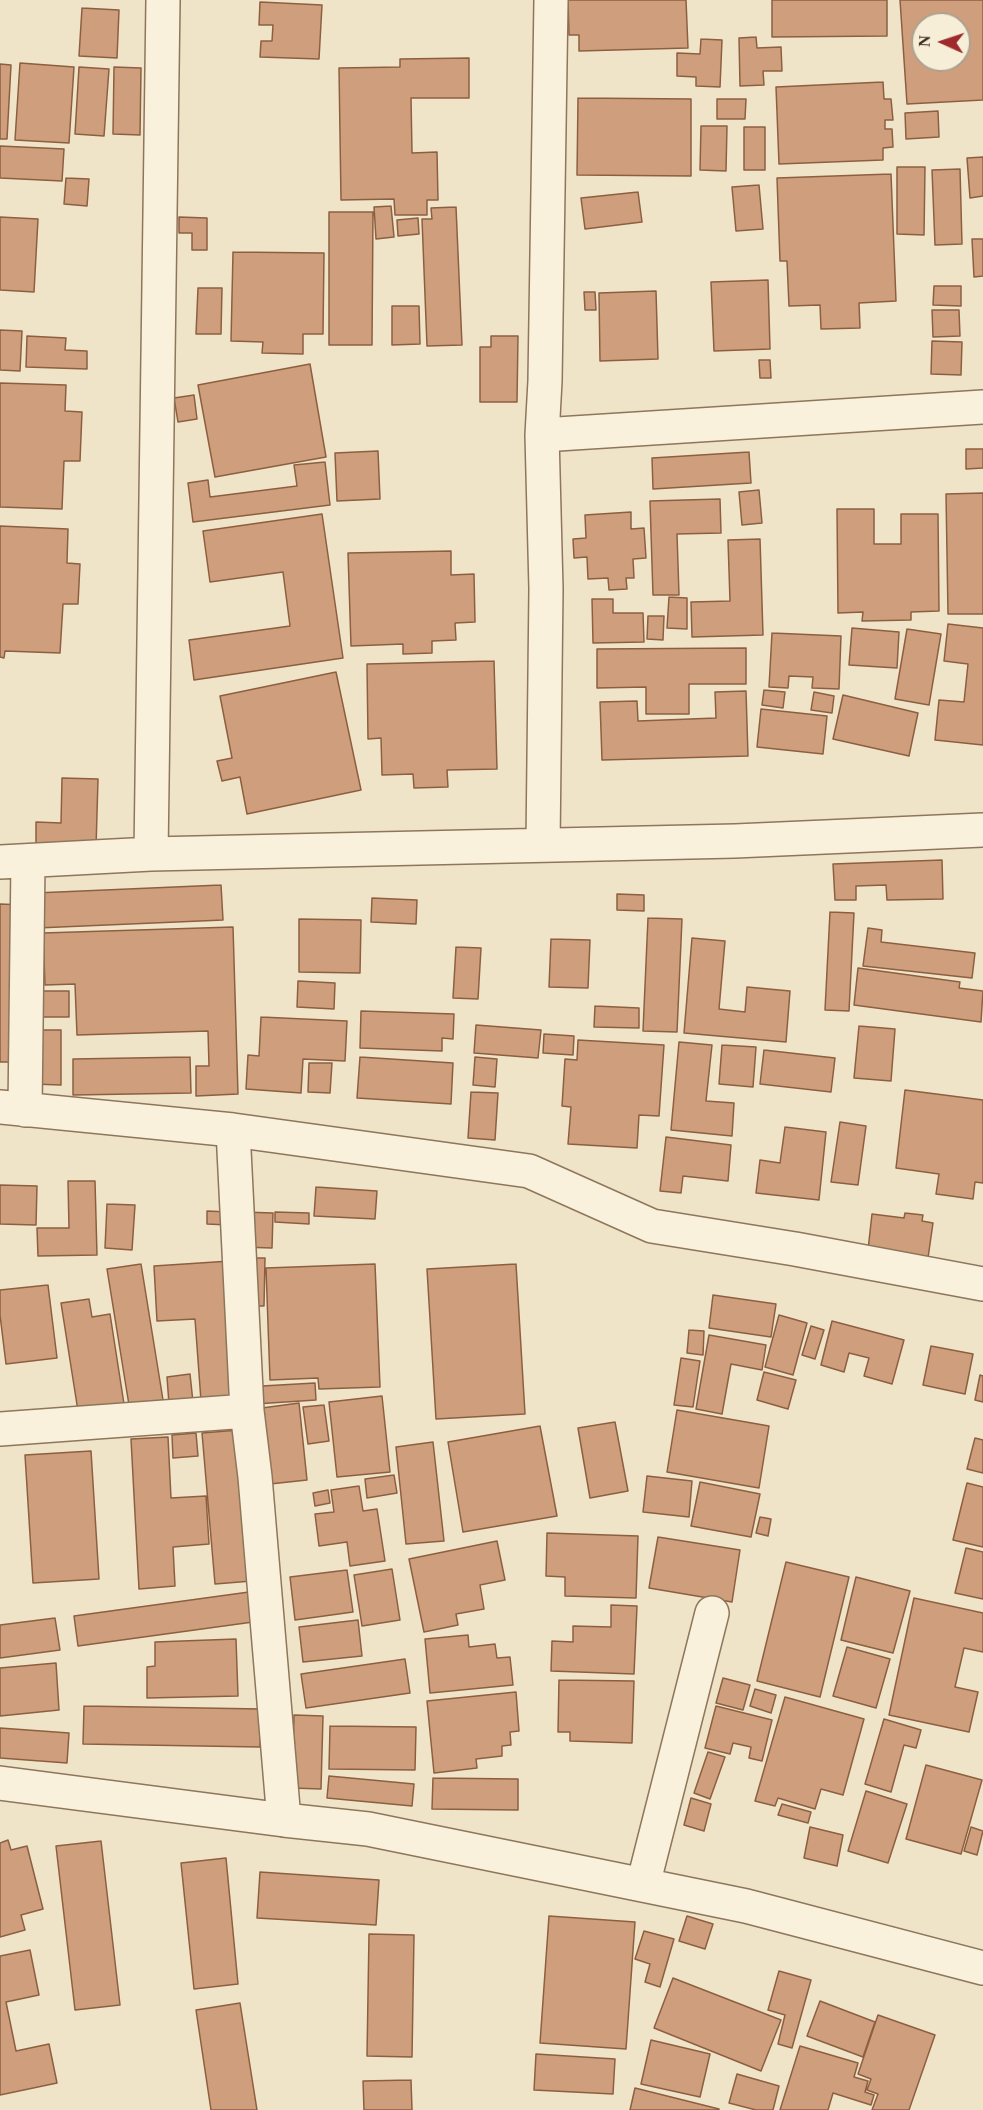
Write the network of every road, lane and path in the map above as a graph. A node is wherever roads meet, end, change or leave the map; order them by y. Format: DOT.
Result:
graph roads {
  1 [pos="163,0"];
  2 [pos="551,0"];
  3 [pos="983,407"];
  4 [pos="542,435"];
  5 [pos="983,830"];
  6 [pos="543,844"];
  7 [pos="151,854"];
  8 [pos="14,862"];
  9 [pos="12,1109"];
  10 [pos="233,1130"];
  11 [pos="983,1284"];
  12 [pos="247,1411"];
  13 [pos="0,1429"];
  14 [pos="712,1613"];
  15 [pos="0,1783"];
  16 [pos="284,1820"];
  17 [pos="643,1885"];
  18 [pos="983,1968"];
  1 -- 7 [label="street"];
  2 -- 4 [label="street"];
  3 -- 4 [label="street"];
  4 -- 6 [label="street"];
  5 -- 6 [label="street"];
  6 -- 7 [label="street"];
  7 -- 8 [label="street"];
  8 -- 9 [label="street"];
  9 -- 10 [label="street"];
  10 -- 11 [label="street"];
  10 -- 12 [label="street"];
  12 -- 13 [label="street"];
  12 -- 16 [label="street"];
  14 -- 17 [label="street"];
  15 -- 16 [label="street"];
  16 -- 17 [label="street"];
  17 -- 18 [label="street"];
}
